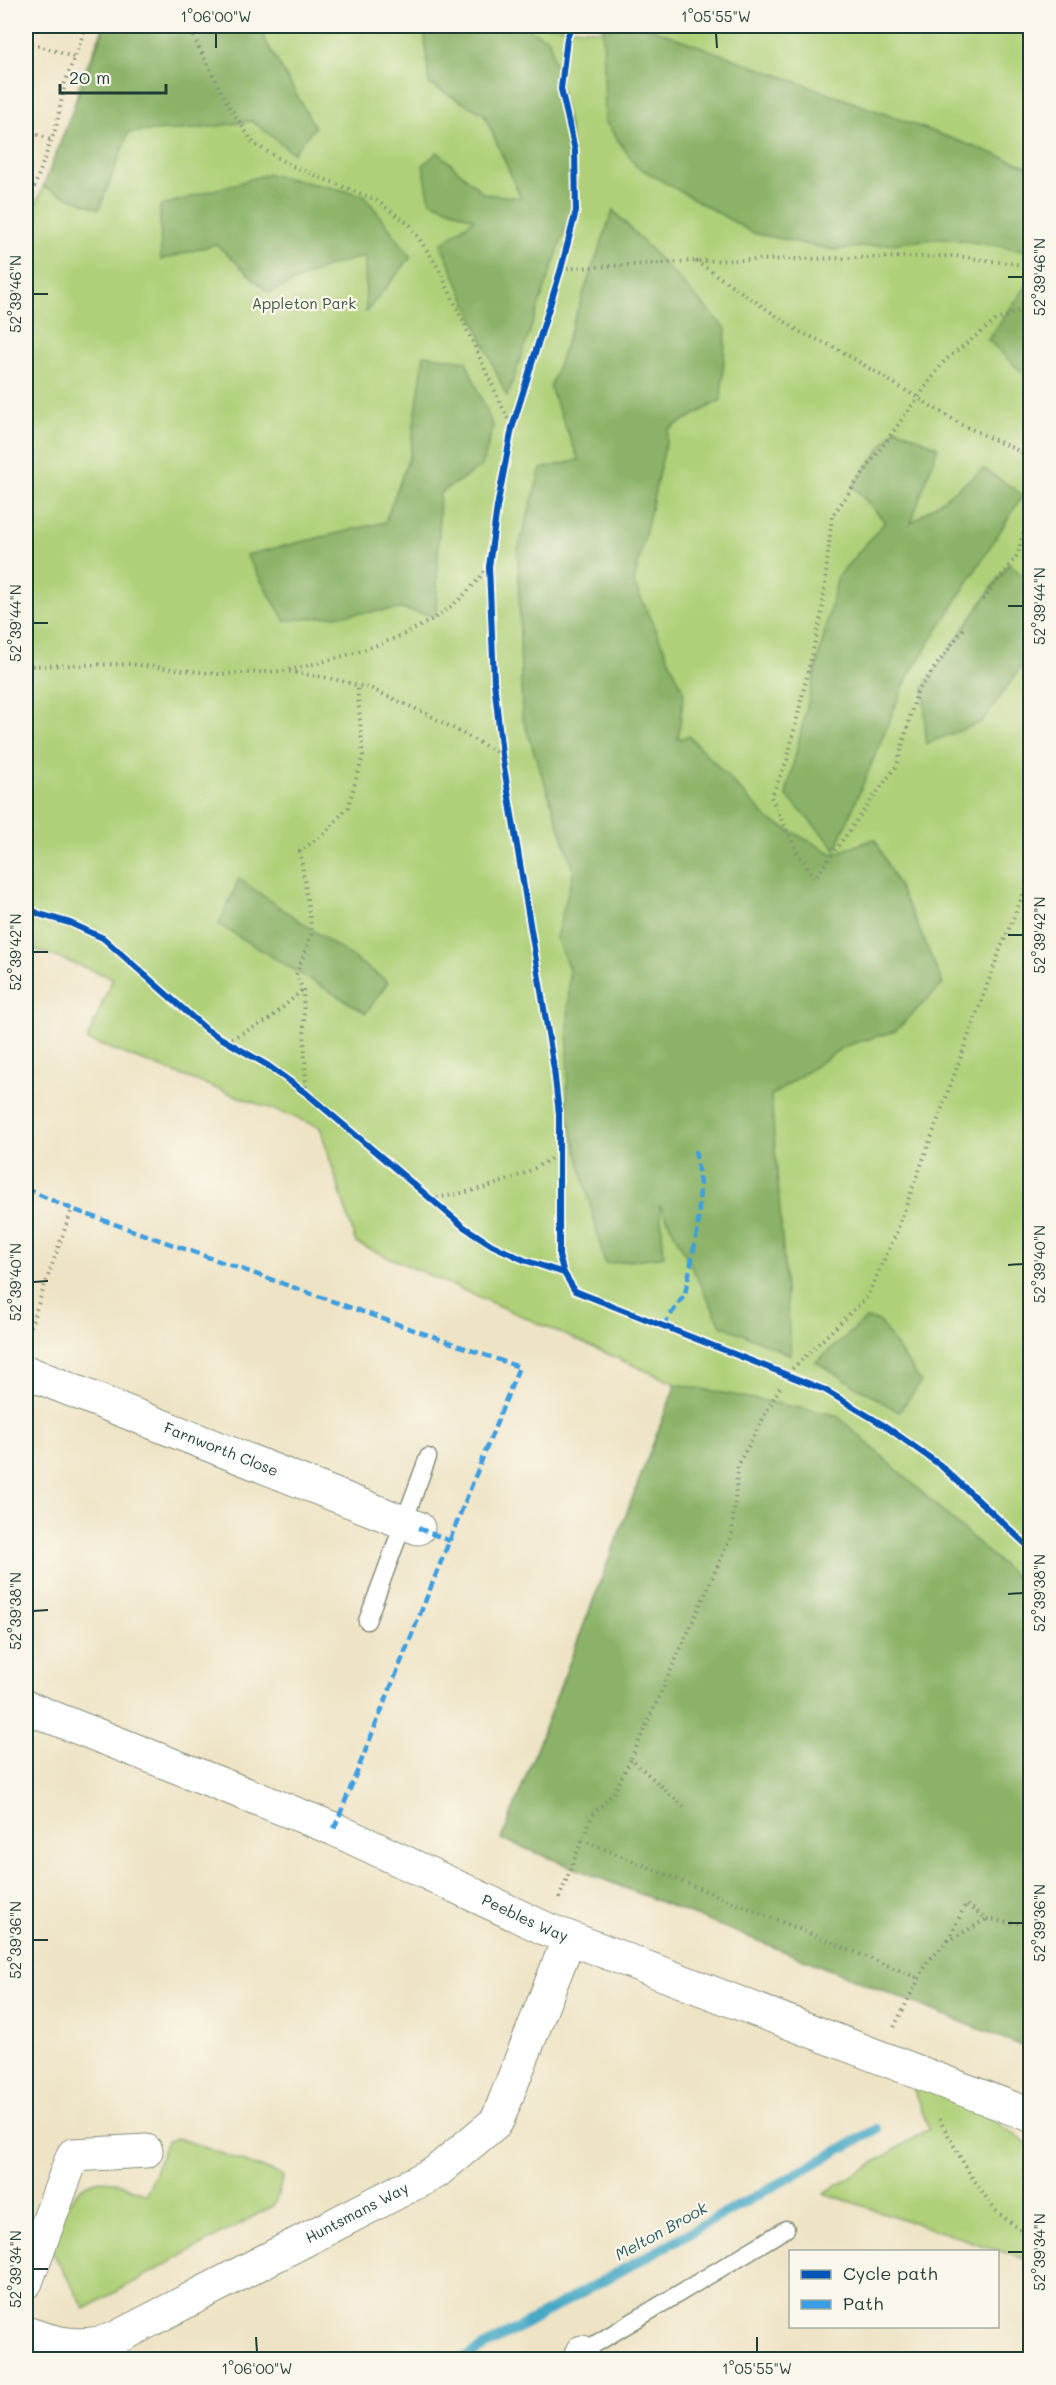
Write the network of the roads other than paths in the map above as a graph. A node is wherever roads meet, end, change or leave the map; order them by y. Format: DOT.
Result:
graph roads {
  1 [pos="26,1372"];
  2 [pos="428,1457"];
  3 [pos="411,1525"];
  4 [pos="367,1621"];
  5 [pos="26,1707"];
  6 [pos="558,1934"];
  7 [pos="1030,2115"];
  8 [pos="146,2151"];
  9 [pos="786,2229"];
  10 [pos="26,2282"];
  11 [pos="26,2333"];
  12 [pos="580,2356"];
  1 -- 3 [label="street, Farnworth Close"];
  2 -- 3 [label="lane"];
  3 -- 4 [label="lane"];
  5 -- 6 [label="street, Peebles Way"];
  6 -- 7 [label="street, Peebles Way"];
  6 -- 11 [label="street, Huntsmans Way"];
  8 -- 10 [label="street"];
  9 -- 12 [label="lane"];
}
